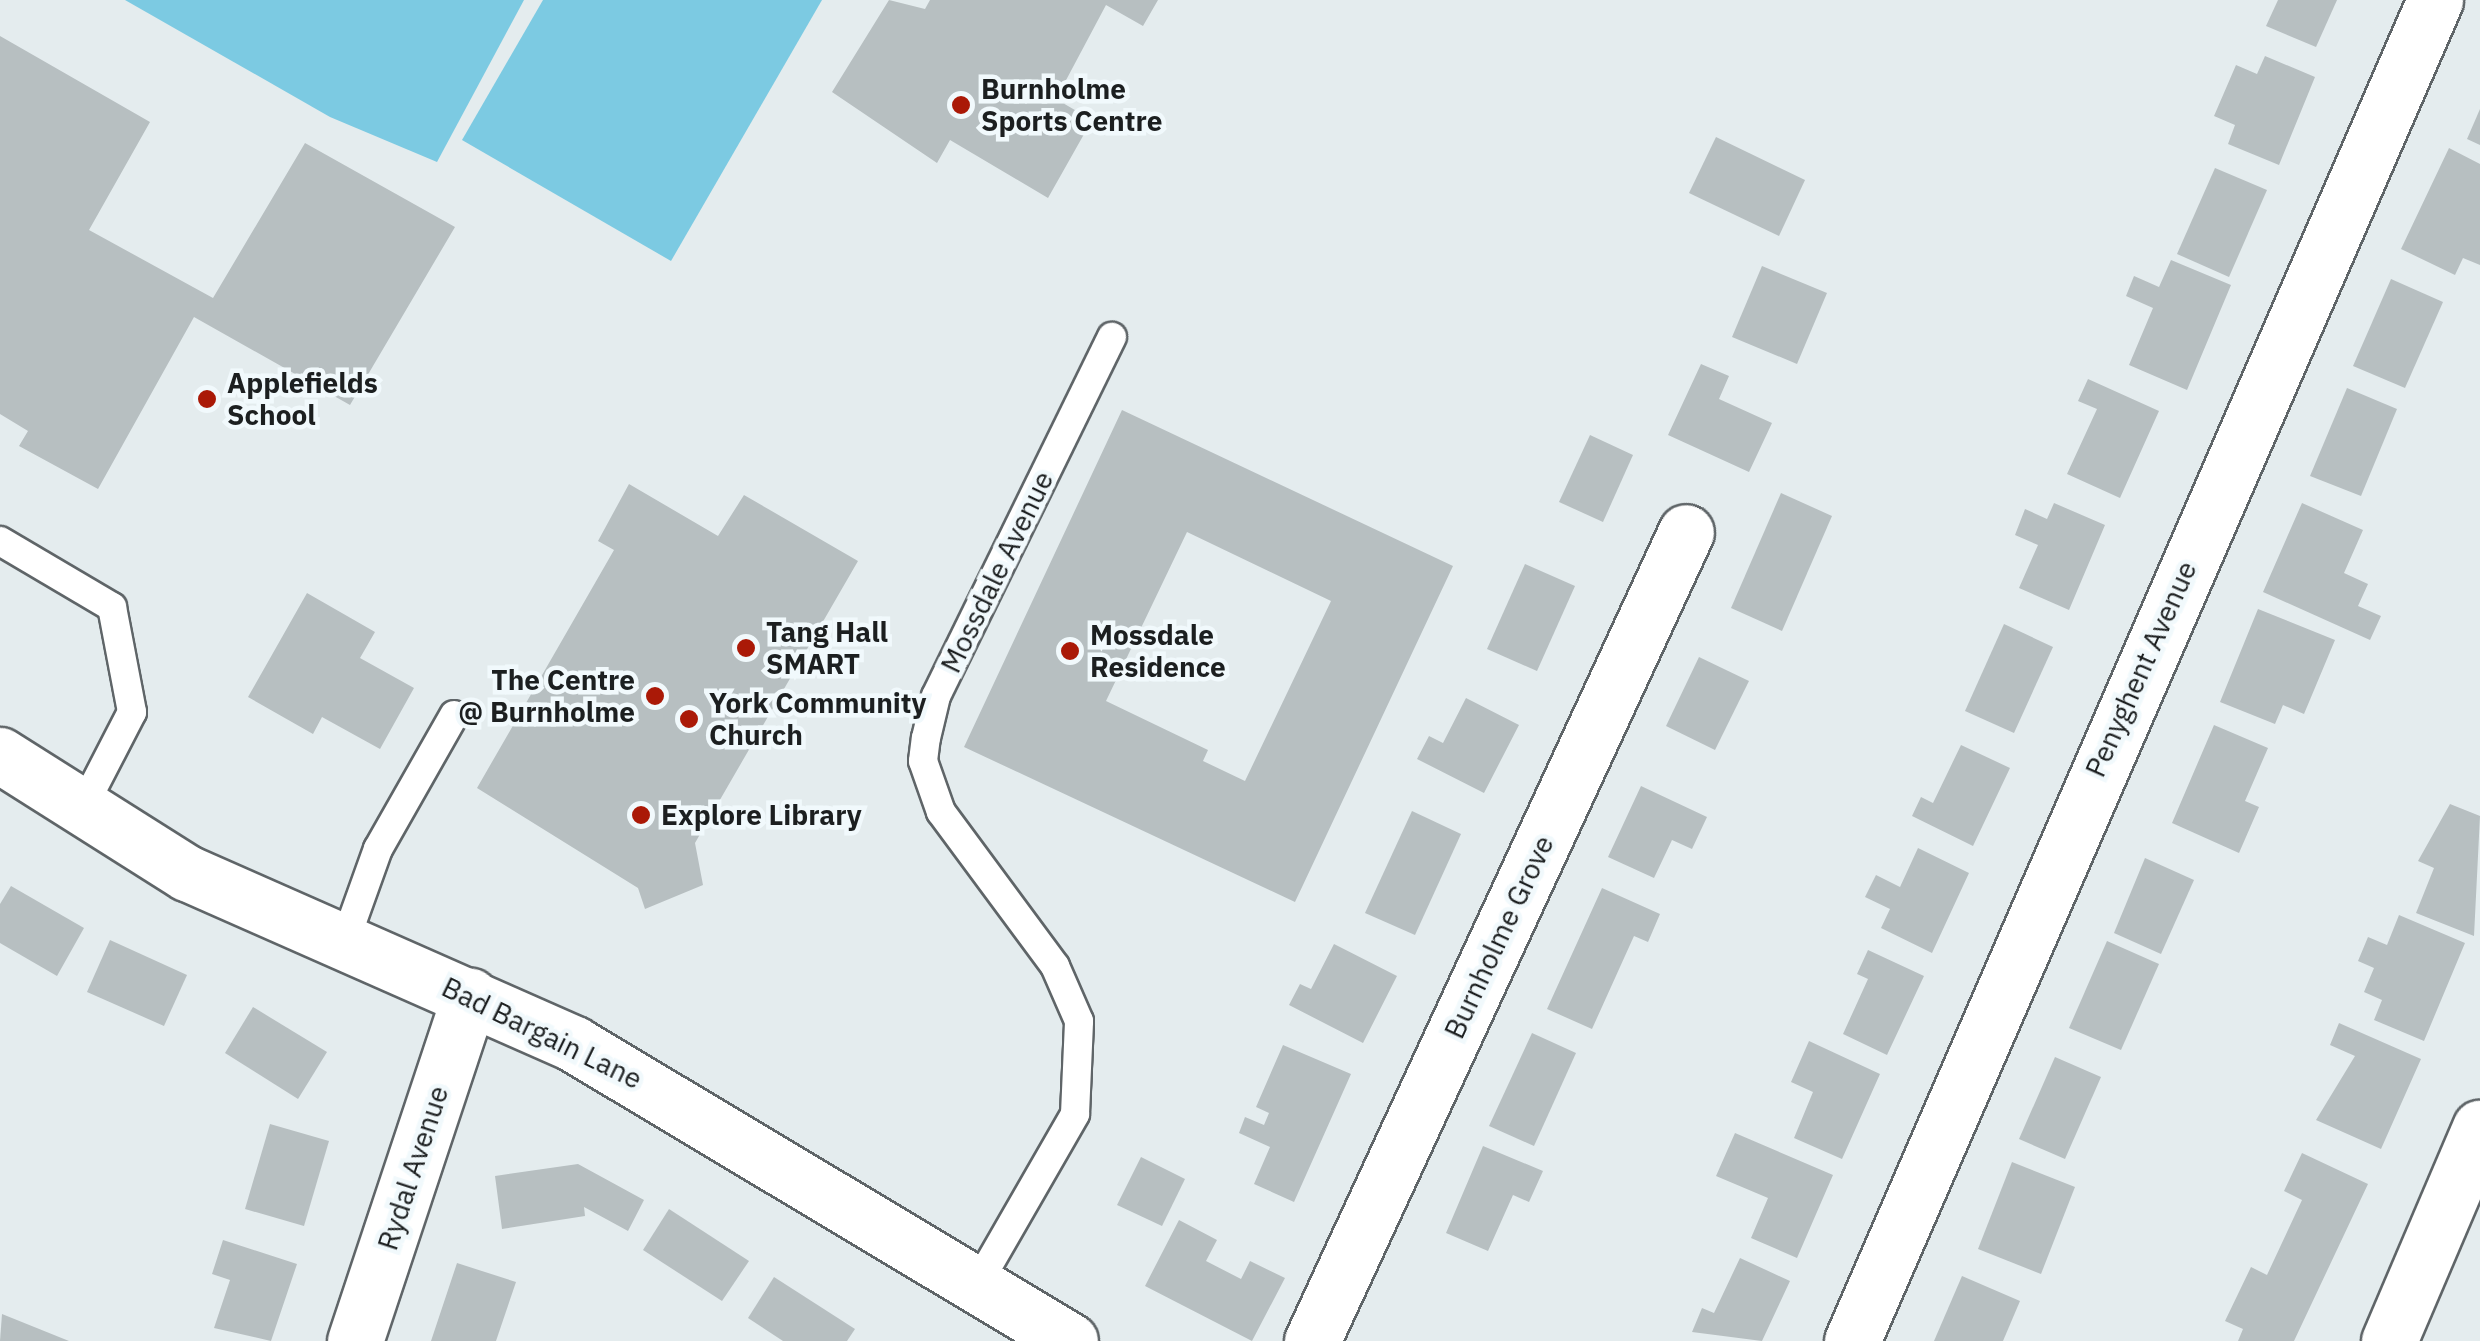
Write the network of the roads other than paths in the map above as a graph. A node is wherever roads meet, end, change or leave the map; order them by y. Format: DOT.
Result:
graph roads {
  1 [pos="2435,0"];
  2 [pos="1112,337"];
  3 [pos="1686,532"];
  4 [pos="0,541"];
  5 [pos="454,715"];
  6 [pos="0,755"];
  7 [pos="81,811"];
  8 [pos="344,940"];
  9 [pos="470,996"];
  10 [pos="2480,1128"];
  11 [pos="978,1284"];
  12 [pos="355,1341"];
  13 [pos="1070,1341"];
  14 [pos="1312,1341"];
  15 [pos="1852,1341"];
  16 [pos="2389,1341"];
  1 -- 15 [label="street, Penyghent Avenue"];
  2 -- 11 [label="lane, Mossdale Avenue"];
  3 -- 14 [label="street, Burnholme Grove"];
  4 -- 7 [label="lane"];
  5 -- 8 [label="lane"];
  6 -- 7 [label="street, Bad Bargain Lane"];
  7 -- 8 [label="street, Bad Bargain Lane"];
  8 -- 9 [label="street, Bad Bargain Lane"];
  9 -- 11 [label="street, Bad Bargain Lane"];
  9 -- 12 [label="street, Rydal Avenue"];
  10 -- 16 [label="street"];
  11 -- 13 [label="street, Bad Bargain Lane"];
}
